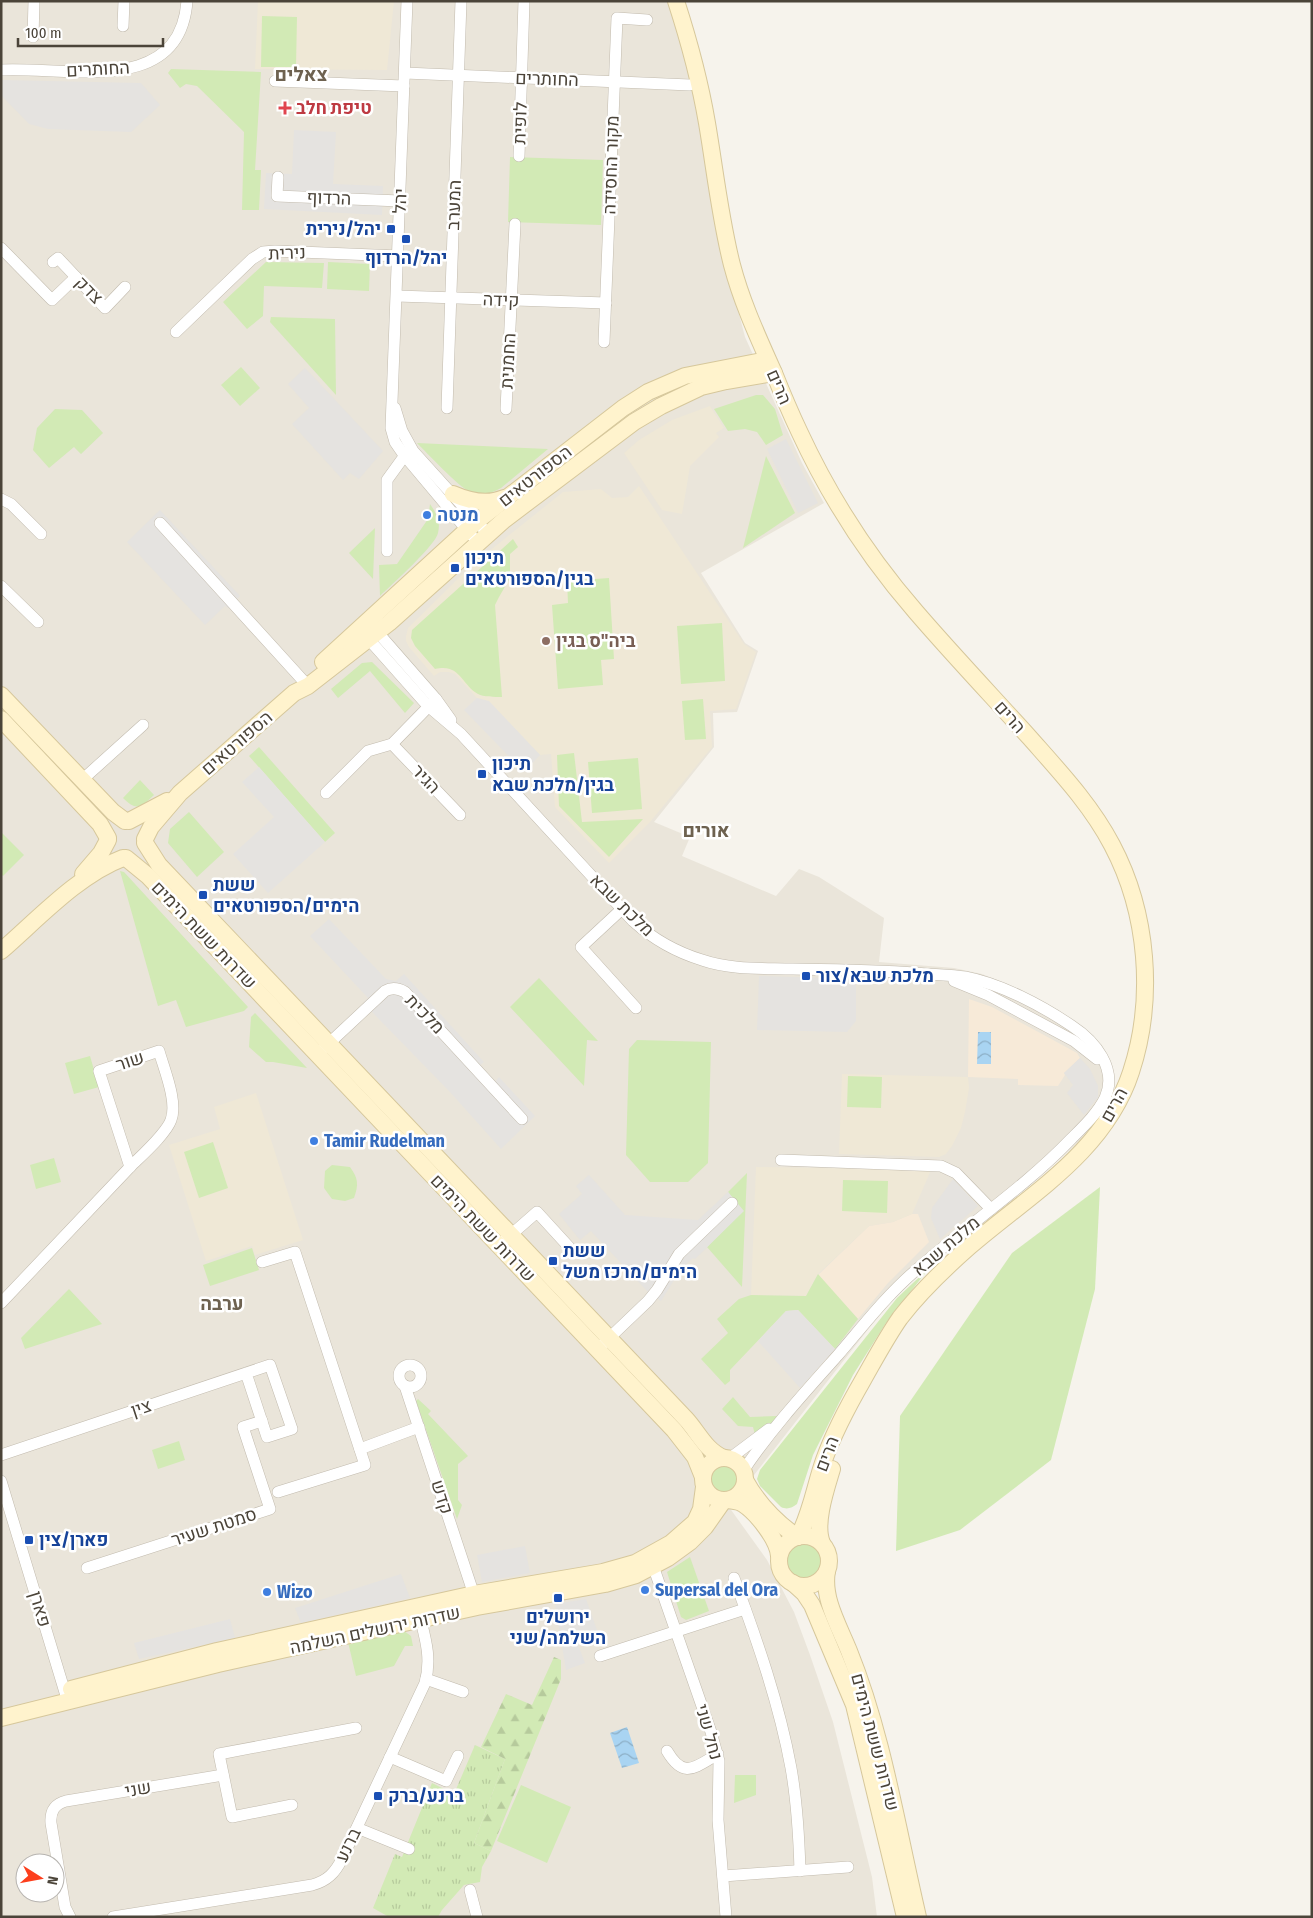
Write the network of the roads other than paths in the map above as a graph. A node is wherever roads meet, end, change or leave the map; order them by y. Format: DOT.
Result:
graph roads {
  1 [pos="34,1"];
  2 [pos="124,1"];
  3 [pos="187,1"];
  4 [pos="407,1"];
  5 [pos="461,1"];
  6 [pos="524,1"];
  7 [pos="676,1"];
  8 [pos="646,20"];
  9 [pos="123,26"];
  10 [pos="33,37"];
  11 [pos="5,69"];
  12 [pos="405,73"];
  13 [pos="458,75"];
  14 [pos="522,78"];
  15 [pos="275,81"];
  16 [pos="615,82"];
  17 [pos="690,85"];
  18 [pos="404,86"];
  19 [pos="519,156"];
  20 [pos="278,177"];
  21 [pos="400,201"];
  22 [pos="515,224"];
  23 [pos="1,248"];
  24 [pos="398,256"];
  25 [pos="54,262"];
  26 [pos="76,277"];
  27 [pos="126,287"];
  28 [pos="397,296"];
  29 [pos="450,298"];
  30 [pos="511,300"];
  31 [pos="606,303"];
  32 [pos="176,332"];
  33 [pos="754,332"];
  34 [pos="604,342"];
  35 [pos="729,367"];
  36 [pos="770,367"];
  37 [pos="447,408"];
  38 [pos="506,409"];
  39 [pos="407,451"];
  40 [pos="452,494"];
  41 [pos="508,496"];
  42 [pos="1,499"];
  43 [pos="1,504"];
  44 [pos="14,507"];
  45 [pos="160,523"];
  46 [pos="472,525"];
  47 [pos="41,534"];
  48 [pos="483,538"];
  49 [pos="387,551"];
  50 [pos="1,586"];
  51 [pos="38,622"];
  52 [pos="368,631"];
  53 [pos="301,686"];
  54 [pos="1,695"];
  55 [pos="432,702"];
  56 [pos="1,719"];
  57 [pos="142,725"];
  58 [pos="392,744"];
  59 [pos="82,780"];
  60 [pos="180,793"];
  61 [pos="326,794"];
  62 [pos="460,815"];
  63 [pos="127,821"];
  64 [pos="108,839"];
  65 [pos="145,841"];
  66 [pos="124,858"];
  67 [pos="69,891"];
  68 [pos="622,909"];
  69 [pos="1,951"];
  70 [pos="636,1008"];
  71 [pos="323,1049"];
  72 [pos="522,1119"];
  73 [pos="781,1160"];
  74 [pos="130,1167"];
  75 [pos="732,1202"];
  76 [pos="991,1209"];
  77 [pos="505,1240"];
  78 [pos="569,1247"];
  79 [pos="262,1262"];
  80 [pos="1,1303"];
  81 [pos="603,1344"];
  82 [pos="246,1373"];
  83 [pos="865,1376"];
  84 [pos="406,1386"];
  85 [pos="782,1419"];
  86 [pos="262,1421"];
  87 [pos="419,1427"];
  88 [pos="360,1449"];
  89 [pos="6,1453"];
  90 [pos="726,1458"];
  91 [pos="1,1463"];
  92 [pos="744,1476"];
  93 [pos="1,1481"];
  94 [pos="704,1482"];
  95 [pos="278,1492"];
  96 [pos="812,1499"];
  97 [pos="726,1500"];
  98 [pos="1,1501"];
  99 [pos="772,1515"];
  100 [pos="12,1517"];
  101 [pos="797,1537"];
  102 [pos="822,1543"];
  103 [pos="779,1556"];
  104 [pos="652,1561"];
  105 [pos="87,1568"];
  106 [pos="827,1571"];
  107 [pos="734,1578"];
  108 [pos="793,1584"];
  109 [pos="476,1601"];
  110 [pos="745,1609"];
  111 [pos="418,1613"];
  112 [pos="677,1632"];
  113 [pos="600,1656"];
  114 [pos="426,1679"];
  115 [pos="463,1692"];
  116 [pos="67,1695"];
  117 [pos="1,1707"];
  118 [pos="1,1718"];
  119 [pos="356,1728"];
  120 [pos="667,1752"];
  121 [pos="718,1754"];
  122 [pos="458,1756"];
  123 [pos="390,1757"];
  124 [pos="223,1774"];
  125 [pos="292,1806"];
  126 [pos="357,1828"];
  127 [pos="409,1849"];
  128 [pos="848,1867"];
  129 [pos="800,1871"];
  130 [pos="723,1876"];
  131 [pos="470,1890"];
  132 [pos="901,1912"];
  133 [pos="163,1913"];
  134 [pos="120,1916"];
  135 [pos="70,1917"];
  136 [pos="478,1917"];
  137 [pos="726,1917"];
  138 [pos="918,1917"];
  1 -- 10 [label="street"];
  2 -- 9 [label="street"];
  3 -- 11 [label="street, החותרים"];
  4 -- 12 [label="street, יהל"];
  5 -- 13 [label="street, המערב"];
  6 -- 14 [label="street, לופית"];
  7 -- 33 [label="main road, הרים"];
  8 -- 16 [label="street, מקור החסידה"];
  12 -- 13 [label="street, החותרים"];
  12 -- 18 [label="street, יהל"];
  13 -- 14 [label="street, החותרים"];
  13 -- 29 [label="street, המערב"];
  14 -- 16 [label="street, החותרים"];
  14 -- 19 [label="street, לופית"];
  15 -- 18 [label="street"];
  16 -- 17 [label="street, החותרים"];
  16 -- 31 [label="street, מקור החסידה"];
  18 -- 21 [label="street, יהל"];
  20 -- 21 [label="street, הרדוף"];
  21 -- 24 [label="street, יהל"];
  22 -- 30 [label="street, החמנית"];
  23 -- 26 [label="street"];
  24 -- 28 [label="street, יהל"];
  24 -- 32 [label="street, נירית"];
  25 -- 26 [label="street, צדק"];
  26 -- 27 [label="street, צדק"];
  28 -- 29 [label="street, קידה"];
  28 -- 39 [label="street, יהל"];
  29 -- 30 [label="street, קידה"];
  29 -- 37 [label="street, המערב"];
  30 -- 31 [label="street, קידה"];
  30 -- 38 [label="street, החמנית"];
  31 -- 34 [label="street, מקור החסידה"];
  33 -- 35 [label="main road"];
  33 -- 36 [label="main road, הרים"];
  35 -- 36 [label="main road, הספורטאים"];
  35 -- 41 [label="main road, הספורטאים"];
  36 -- 48 [label="main road, הספורטאים"];
  36 -- 83 [label="main road, הרים"];
  39 -- 40 [label="street, יהל"];
  39 -- 46 [label="street, יהל"];
  39 -- 49 [label="street"];
  40 -- 41 [label="main road"];
  40 -- 46 [label="street, יהל"];
  41 -- 46 [label="main road, הספורטאים"];
  42 -- 44 [label="street"];
  43 -- 44 [label="street"];
  44 -- 47 [label="street"];
  45 -- 53 [label="street"];
  46 -- 48 [label="street, יהל"];
  46 -- 52 [label="main road, הספורטאים"];
  48 -- 52 [label="main road, הספורטאים"];
  50 -- 51 [label="street"];
  52 -- 53 [label="main road, הספורטאים"];
  52 -- 55 [label="street, מלכת שבא"];
  53 -- 60 [label="main road, הספורטאים"];
  54 -- 59 [label="main road"];
  55 -- 58 [label="street"];
  55 -- 68 [label="street, מלכת שבא"];
  56 -- 64 [label="main road"];
  57 -- 59 [label="street"];
  58 -- 61 [label="street"];
  58 -- 62 [label="street, הגיר"];
  59 -- 63 [label="main road"];
  60 -- 63 [label="main road, הספורטאים"];
  60 -- 65 [label="main road, הספורטאים"];
  63 -- 64 [label="main road"];
  63 -- 65 [label="main road"];
  64 -- 66 [label="main road"];
  64 -- 67 [label="main road"];
  65 -- 66 [label="main road"];
  65 -- 71 [label="main road, שדרות ששת הימים"];
  66 -- 67 [label="main road"];
  66 -- 71 [label="main road, שדרות ששת הימים"];
  67 -- 69 [label="main road"];
  68 -- 70 [label="street"];
  68 -- 76 [label="street, מלכת שבא"];
  71 -- 72 [label="street, מלכית"];
  71 -- 77 [label="main road, שדרות ששת הימים"];
  73 -- 76 [label="street"];
  74 -- 74 [label="street, שור"];
  74 -- 80 [label="street, שור"];
  75 -- 81 [label="street"];
  76 -- 85 [label="street, מלכת שבא"];
  77 -- 78 [label="street"];
  77 -- 81 [label="main road, שדרות ששת הימים"];
  79 -- 88 [label="street"];
  81 -- 90 [label="main road, שדרות ששת הימים"];
  81 -- 94 [label="main road, שדרות ששת הימים"];
  82 -- 86 [label="street"];
  82 -- 86 [label="street, צין"];
  82 -- 89 [label="street, צין"];
  83 -- 96 [label="main road, הרים"];
  83 -- 102 [label="main road, הרים"];
  84 -- 87 [label="street, קדש"];
  85 -- 90 [label="street, מלכת שבא"];
  85 -- 92 [label="street, מלכת שבא"];
  86 -- 105 [label="street, סמטת שעיר"];
  87 -- 88 [label="street"];
  87 -- 109 [label="street, קדש"];
  88 -- 95 [label="street"];
  89 -- 91 [label="street, צין"];
  90 -- 92 [label="main road"];
  90 -- 94 [label="main road"];
  92 -- 97 [label="main road"];
  92 -- 99 [label="main road"];
  93 -- 100 [label="street, פארן"];
  94 -- 97 [label="main road"];
  94 -- 104 [label="main road, שדרות ירושלים השלמה"];
  96 -- 99 [label="main road"];
  96 -- 101 [label="main road, הרים"];
  97 -- 103 [label="main road"];
  97 -- 104 [label="main road, שדרות ירושלים השלמה"];
  98 -- 100 [label="street, פארן"];
  99 -- 101 [label="main road"];
  100 -- 116 [label="street, פארן"];
  101 -- 102 [label="main road"];
  101 -- 103 [label="main road"];
  102 -- 106 [label="main road"];
  103 -- 108 [label="main road"];
  104 -- 109 [label="main road, שדרות ירושלים השלמה"];
  104 -- 112 [label="street, נחל שני"];
  106 -- 108 [label="main road"];
  106 -- 138 [label="main road, שדרות ששת הימים"];
  107 -- 110 [label="street"];
  108 -- 132 [label="main road, שדרות ששת הימים"];
  109 -- 111 [label="main road, שדרות ירושלים השלמה"];
  110 -- 112 [label="street"];
  110 -- 129 [label="street"];
  111 -- 114 [label="street, ברנע"];
  111 -- 116 [label="main road, שדרות ירושלים השלמה"];
  112 -- 113 [label="street"];
  112 -- 121 [label="street, נחל שני"];
  114 -- 115 [label="street"];
  114 -- 123 [label="street, ברנע"];
  116 -- 117 [label="main road, שדרות ירושלים השלמה"];
  116 -- 118 [label="main road, שדרות ירושלים השלמה"];
  119 -- 124 [label="street"];
  120 -- 121 [label="street"];
  121 -- 130 [label="street, נחל שני"];
  122 -- 123 [label="street"];
  123 -- 126 [label="street, ברנע"];
  124 -- 125 [label="street"];
  124 -- 135 [label="street, שני"];
  126 -- 127 [label="street"];
  126 -- 133 [label="street, ברנע"];
  128 -- 129 [label="street"];
  129 -- 130 [label="street"];
  130 -- 137 [label="street, נחל שני"];
  131 -- 136 [label="street"];
  133 -- 134 [label="street, ברנע"];
}
